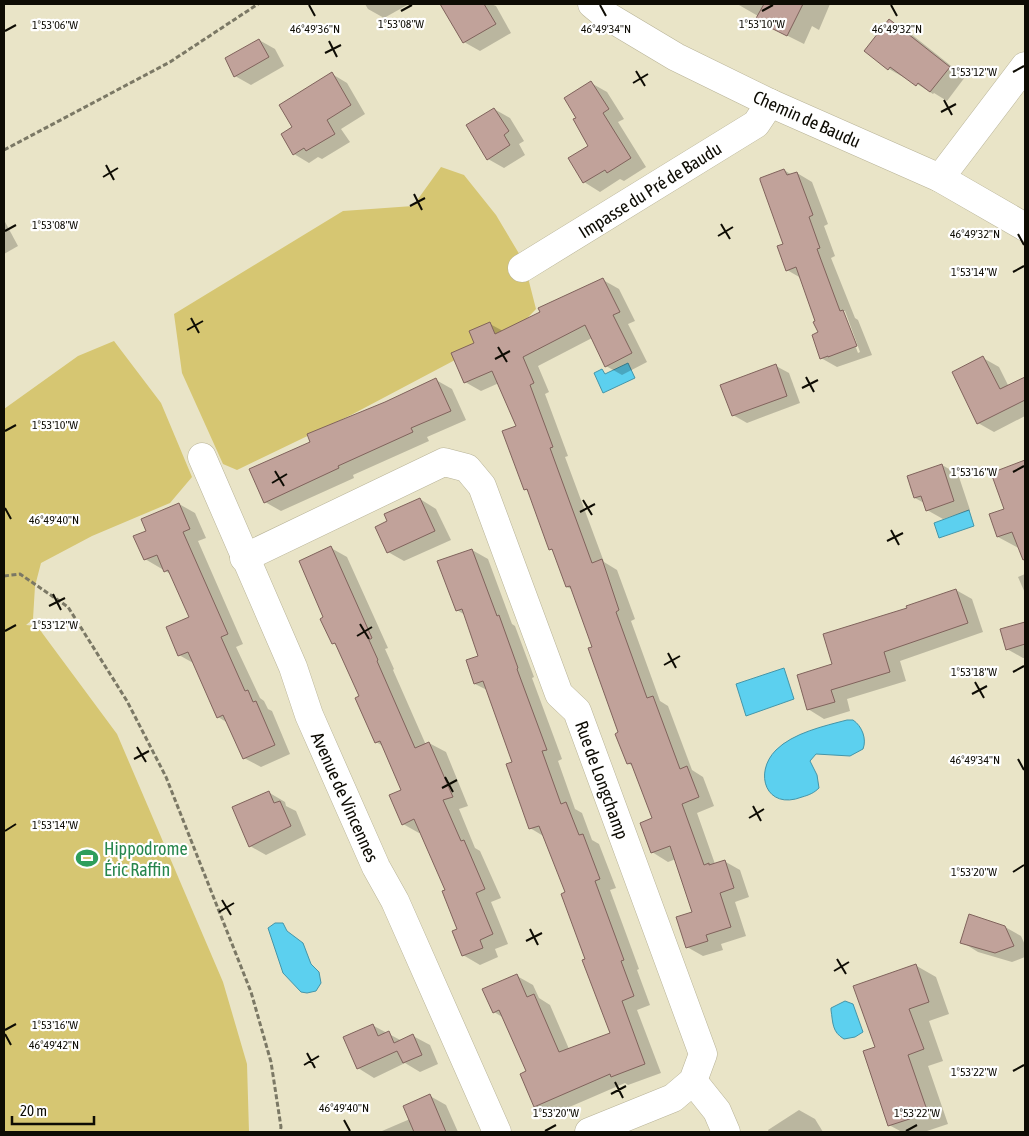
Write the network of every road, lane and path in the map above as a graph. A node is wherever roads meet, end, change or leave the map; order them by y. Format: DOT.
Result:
graph roads {
  1 [pos="258,4"];
  2 [pos="592,4"];
  3 [pos="1025,66"];
  4 [pos="770,103"];
  5 [pos="4,150"];
  6 [pos="940,178"];
  7 [pos="1025,227"];
  8 [pos="522,268"];
  9 [pos="202,457"];
  10 [pos="244,558"];
  11 [pos="4,576"];
  12 [pos="693,1081"];
  13 [pos="280,1132"];
  14 [pos="497,1132"];
  15 [pos="589,1132"];
  16 [pos="726,1132"];
  1 -- 5 [label="path"];
  2 -- 4 [label="street, Chemin de Baudu"];
  3 -- 6 [label="street"];
  4 -- 6 [label="street, Chemin de Baudu"];
  4 -- 8 [label="street, Impasse du Pré de Baudu"];
  6 -- 7 [label="street, Chemin de Baudu"];
  9 -- 10 [label="street, Avenue de Vincennes"];
  10 -- 12 [label="street, Rue de Longchamp"];
  10 -- 14 [label="street, Avenue de Vincennes"];
  11 -- 13 [label="path"];
  12 -- 15 [label="street, Rue de Longchamp"];
  12 -- 16 [label="street"];
}
